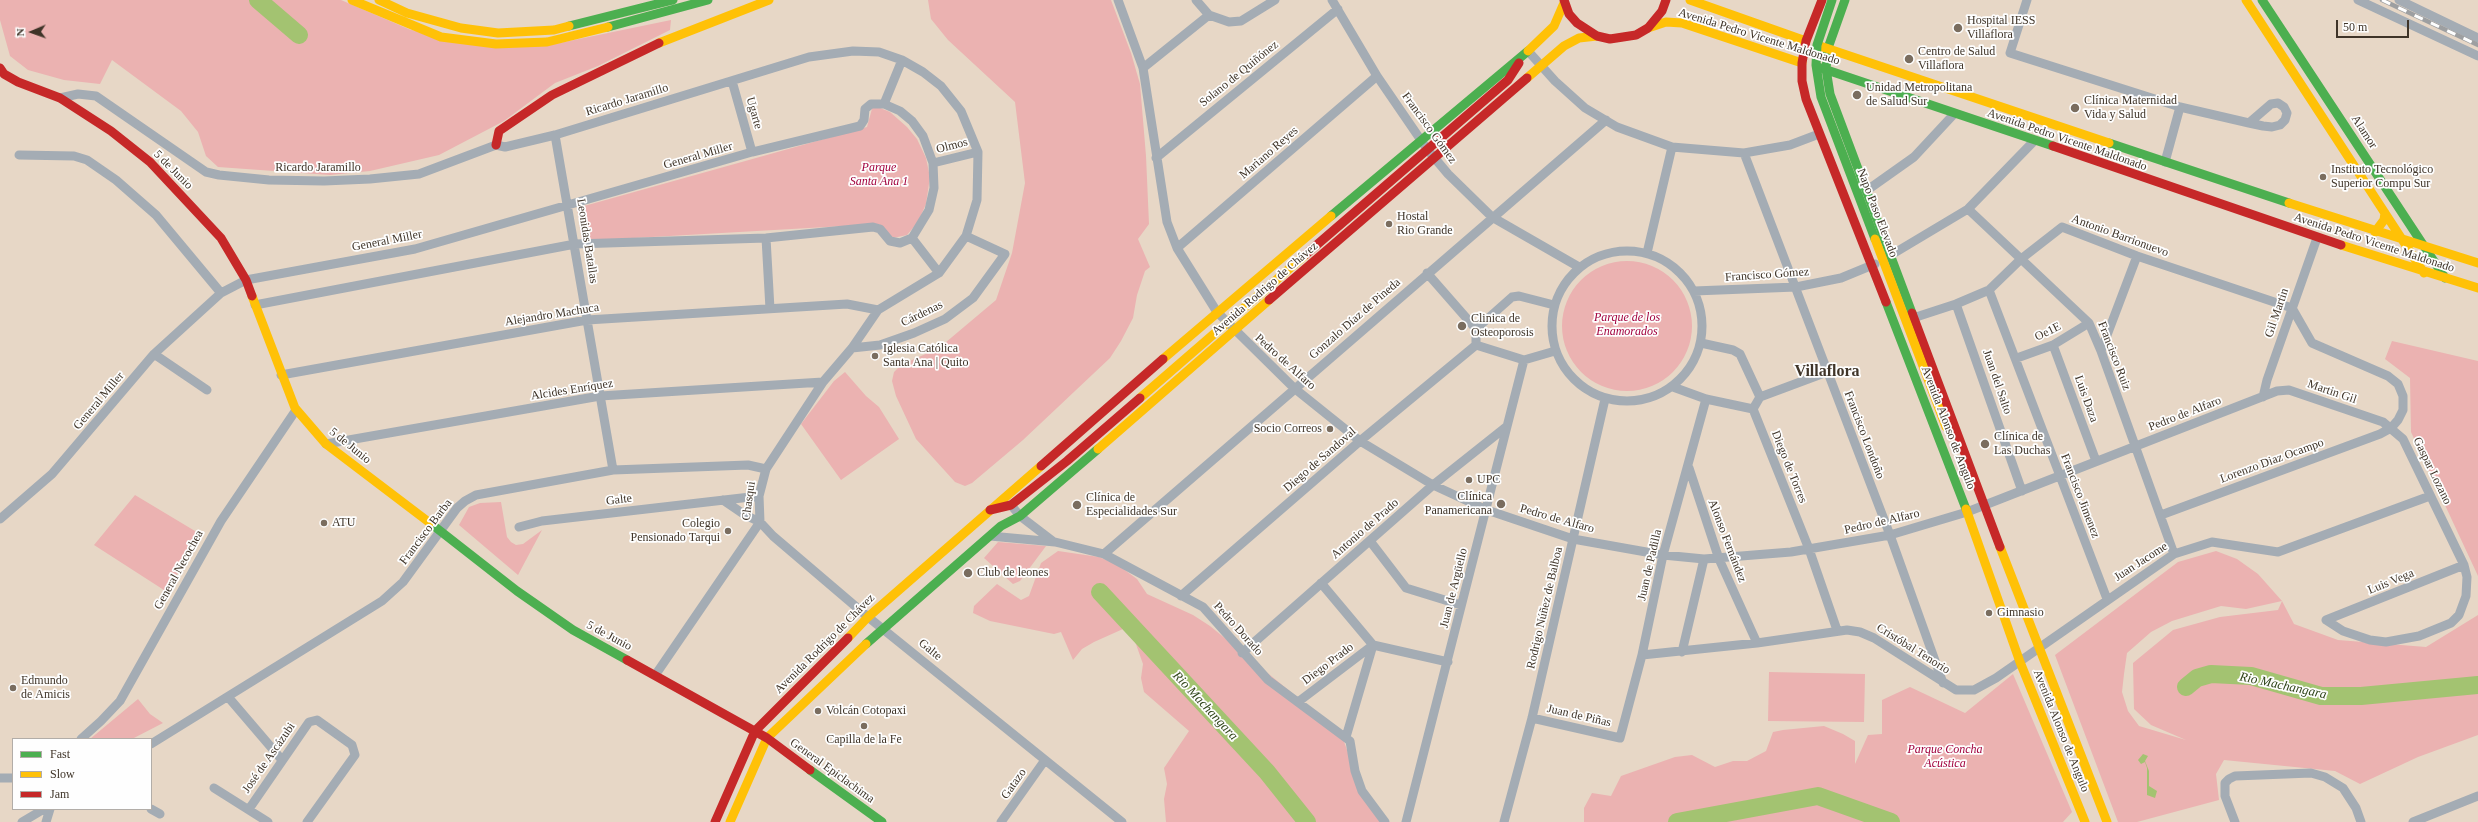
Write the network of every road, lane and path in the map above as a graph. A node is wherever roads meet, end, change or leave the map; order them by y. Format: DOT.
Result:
graph roads {
  1 [pos="352,0"];
  2 [pos="379,0"];
  3 [pos="673,0"];
  4 [pos="708,0"];
  5 [pos="769,0"];
  6 [pos="1118,0"];
  7 [pos="1196,0"];
  8 [pos="1276,0"];
  9 [pos="1332,0"];
  10 [pos="1666,0"];
  11 [pos="1690,0"];
  12 [pos="1822,0"];
  13 [pos="1832,0"];
  14 [pos="1845,0"];
  15 [pos="2027,0"];
  16 [pos="2246,0"];
  17 [pos="2262,0"];
  18 [pos="2358,0"];
  19 [pos="2398,0"];
  20 [pos="1564,1"];
  21 [pos="1338,9"];
  22 [pos="1209,15"];
  23 [pos="1648,28"];
  24 [pos="1597,36"];
  25 [pos="2478,38"];
  26 [pos="1806,41"];
  27 [pos="1828,48"];
  28 [pos="1528,51"];
  29 [pos="2478,56"];
  30 [pos="902,60"];
  31 [pos="1802,63"];
  32 [pos="1541,66"];
  33 [pos="0,68"];
  34 [pos="1144,68"];
  35 [pos="1826,70"];
  36 [pos="1377,76"];
  37 [pos="1508,80"];
  38 [pos="732,81"];
  39 [pos="60,98"];
  40 [pos="884,104"];
  41 [pos="2180,107"];
  42 [pos="1954,114"];
  43 [pos="1606,120"];
  44 [pos="2249,123"];
  45 [pos="1819,134"];
  46 [pos="555,135"];
  47 [pos="1421,140"];
  48 [pos="2034,141"];
  49 [pos="496,145"];
  50 [pos="1672,147"];
  51 [pos="1427,149"];
  52 [pos="752,152"];
  53 [pos="978,152"];
  54 [pos="1744,153"];
  55 [pos="19,155"];
  56 [pos="1156,158"];
  57 [pos="1435,159"];
  58 [pos="2165,162"];
  59 [pos="933,163"];
  60 [pos="1866,191"];
  61 [pos="569,206"];
  62 [pos="1968,209"];
  63 [pos="2385,213"];
  64 [pos="1492,217"];
  65 [pos="2375,232"];
  66 [pos="966,236"];
  67 [pos="766,238"];
  68 [pos="912,238"];
  69 [pos="2317,238"];
  70 [pos="2404,240"];
  71 [pos="575,244"];
  72 [pos="1177,248"];
  73 [pos="2426,248"];
  74 [pos="1647,253"];
  75 [pos="1890,256"];
  76 [pos="2137,256"];
  77 [pos="2021,259"];
  78 [pos="2478,263"];
  79 [pos="1872,266"];
  80 [pos="1579,267"];
  81 [pos="2424,272"];
  82 [pos="939,273"];
  83 [pos="1427,274"];
  84 [pos="2445,278"];
  85 [pos="246,280"];
  86 [pos="1796,286"];
  87 [pos="2478,288"];
  88 [pos="1989,290"];
  89 [pos="1694,291"];
  90 [pos="221,293"];
  91 [pos="1956,304"];
  92 [pos="255,305"];
  93 [pos="1554,305"];
  94 [pos="2292,308"];
  95 [pos="770,309"];
  96 [pos="878,310"];
  97 [pos="1217,312"];
  98 [pos="1913,318"];
  99 [pos="588,320"];
  100 [pos="1226,322"];
  101 [pos="2088,323"];
  102 [pos="1476,329"];
  103 [pos="1235,332"];
  104 [pos="1701,343"];
  105 [pos="1476,345"];
  106 [pos="2053,345"];
  107 [pos="852,348"];
  108 [pos="2101,350"];
  109 [pos="1555,351"];
  110 [pos="154,354"];
  111 [pos="2017,358"];
  112 [pos="1524,360"];
  113 [pos="1827,372"];
  114 [pos="281,375"];
  115 [pos="824,382"];
  116 [pos="1673,387"];
  117 [pos="1294,388"];
  118 [pos="207,390"];
  119 [pos="600,396"];
  120 [pos="2263,396"];
  121 [pos="1760,397"];
  122 [pos="1605,399"];
  123 [pos="1706,399"];
  124 [pos="1753,409"];
  125 [pos="296,410"];
  126 [pos="1506,427"];
  127 [pos="2391,428"];
  128 [pos="1946,430"];
  129 [pos="1360,441"];
  130 [pos="326,444"];
  131 [pos="2134,446"];
  132 [pos="2096,461"];
  133 [pos="766,468"];
  134 [pos="1688,468"];
  135 [pos="613,470"];
  136 [pos="2059,475"];
  137 [pos="1975,482"];
  138 [pos="1433,485"];
  139 [pos="2022,491"];
  140 [pos="1960,492"];
  141 [pos="759,496"];
  142 [pos="2430,496"];
  143 [pos="723,500"];
  144 [pos="1011,506"];
  145 [pos="1984,506"];
  146 [pos="1487,510"];
  147 [pos="989,511"];
  148 [pos="1967,512"];
  149 [pos="2161,515"];
  150 [pos="1020,516"];
  151 [pos="0,519"];
  152 [pos="760,522"];
  153 [pos="1001,526"];
  154 [pos="519,527"];
  155 [pos="441,531"];
  156 [pos="1890,535"];
  157 [pos="990,536"];
  158 [pos="1573,539"];
  159 [pos="1370,541"];
  160 [pos="1055,542"];
  161 [pos="1810,549"];
  162 [pos="1104,554"];
  163 [pos="2174,554"];
  164 [pos="1663,555"];
  165 [pos="1704,559"];
  166 [pos="1718,559"];
  167 [pos="2464,565"];
  168 [pos="1321,583"];
  169 [pos="1181,596"];
  170 [pos="2107,599"];
  171 [pos="1461,605"];
  172 [pos="868,617"];
  173 [pos="2326,620"];
  174 [pos="884,628"];
  175 [pos="1837,630"];
  176 [pos="1757,643"];
  177 [pos="1373,645"];
  178 [pos="2038,647"];
  179 [pos="1682,652"];
  180 [pos="1242,653"];
  181 [pos="1642,655"];
  182 [pos="1448,662"];
  183 [pos="2020,662"];
  184 [pos="656,674"];
  185 [pos="1943,683"];
  186 [pos="229,698"];
  187 [pos="1298,702"];
  188 [pos="1532,718"];
  189 [pos="755,731"];
  190 [pos="1346,737"];
  191 [pos="82,738"];
  192 [pos="767,738"];
  193 [pos="1620,738"];
  194 [pos="152,743"];
  195 [pos="282,760"];
  196 [pos="1045,760"];
  197 [pos="0,770"];
  198 [pos="6,778"];
  199 [pos="214,788"];
  200 [pos="2478,797"];
  201 [pos="249,809"];
  202 [pos="42,810"];
  203 [pos="50,810"];
  204 [pos="152,810"];
  205 [pos="160,814"];
  206 [pos="2425,820"];
  207 [pos="22,822"];
  208 [pos="46,822"];
  209 [pos="268,822"];
  210 [pos="308,822"];
  211 [pos="715,822"];
  212 [pos="730,822"];
  213 [pos="882,822"];
  214 [pos="1002,822"];
  215 [pos="1122,822"];
  216 [pos="1384,822"];
  217 [pos="1406,822"];
  218 [pos="1504,822"];
  219 [pos="2085,822"];
  220 [pos="2107,822"];
  221 [pos="2235,822"];
  222 [pos="2361,822"];
  223 [pos="2413,822"];
  1 -- 4 [label="main road"];
  2 -- 3 [label="main road"];
  5 -- 49 [label="main road"];
  6 -- 34 [label="street, Pedro de Alfaro"];
  7 -- 22 [label="street"];
  8 -- 22 [label="street"];
  9 -- 21 [label="street, Francisco Gómez"];
  10 -- 23 [label="main road"];
  11 -- 26 [label="main road, Avenida Pedro Vicente Maldonado"];
  12 -- 26 [label="main road, Avenida Alonso de Angulo"];
  13 -- 128 [label="main road, Napo Paso Elevado, bridge"];
  14 -- 27 [label="main road, Avenida Alonso de Angulo"];
  15 -- 41 [label="street"];
  16 -- 63 [label="main road"];
  17 -- 73 [label="main road, Alamor"];
  18 -- 29 [label="street"];
  19 -- 25 [label="street"];
  20 -- 24 [label="main road"];
  20 -- 28 [label="main road, Avenida Rodrigo de Chávez"];
  21 -- 36 [label="street, Francisco Gómez"];
  21 -- 56 [label="street, Solano de Quiñónez"];
  22 -- 34 [label="street"];
  23 -- 24 [label="main road, Avenida Pedro Vicente Maldonado"];
  23 -- 31 [label="main road, Avenida Pedro Vicente Maldonado"];
  24 -- 32 [label="main road, Avenida Rodrigo de Chávez"];
  26 -- 27 [label="main road, Avenida Pedro Vicente Maldonado"];
  26 -- 31 [label="main road, Avenida Alonso de Angulo"];
  27 -- 35 [label="main road, Avenida Alonso de Angulo"];
  27 -- 58 [label="main road, Avenida Pedro Vicente Maldonado"];
  28 -- 32 [label="street"];
  28 -- 37 [label="main road, Avenida Rodrigo de Chávez"];
  28 -- 47 [label="main road, Avenida Rodrigo de Chávez"];
  30 -- 38 [label="street, Ricardo Jaramillo"];
  30 -- 40 [label="street"];
  30 -- 53 [label="street, Ricardo Jaramillo"];
  31 -- 35 [label="main road, Avenida Pedro Vicente Maldonado"];
  31 -- 45 [label="main road, Avenida Alonso de Angulo"];
  32 -- 37 [label="main road, Avenida Rodrigo de Chávez"];
  32 -- 43 [label="street"];
  32 -- 57 [label="main road, Avenida Rodrigo de Chávez"];
  33 -- 39 [label="main road, 5 de Junio"];
  34 -- 56 [label="street, Pedro de Alfaro"];
  35 -- 42 [label="main road, Avenida Pedro Vicente Maldonado"];
  35 -- 60 [label="main road, Avenida Alonso de Angulo"];
  36 -- 47 [label="street, Francisco Gómez"];
  36 -- 72 [label="street, Mariano Reyes"];
  37 -- 51 [label="main road, Avenida Rodrigo de Chávez"];
  38 -- 46 [label="street, Ricardo Jaramillo"];
  38 -- 52 [label="street, Ugarte"];
  39 -- 49 [label="street, Ricardo Jaramillo"];
  39 -- 85 [label="main road, 5 de Junio"];
  40 -- 52 [label="street, General Miller"];
  40 -- 59 [label="street"];
  41 -- 44 [label="street"];
  41 -- 58 [label="street"];
  42 -- 48 [label="main road, Avenida Pedro Vicente Maldonado"];
  42 -- 60 [label="street"];
  43 -- 50 [label="street"];
  43 -- 64 [label="street, Gonzalo Díaz de Pineda"];
  45 -- 54 [label="street"];
  45 -- 79 [label="main road, Avenida Alonso de Angulo"];
  46 -- 49 [label="street, Ricardo Jaramillo"];
  46 -- 61 [label="street, Leonidas Batallas"];
  47 -- 51 [label="street, Francisco Gómez"];
  47 -- 97 [label="main road, Avenida Rodrigo de Chávez"];
  48 -- 62 [label="street, Francisco Gómez"];
  48 -- 69 [label="main road, Avenida Pedro Vicente Maldonado"];
  50 -- 54 [label="street"];
  50 -- 74 [label="street"];
  51 -- 57 [label="street, Francisco Gómez"];
  51 -- 100 [label="main road, Avenida Rodrigo de Chávez"];
  52 -- 61 [label="street, General Miller"];
  53 -- 59 [label="street, Olmos"];
  53 -- 66 [label="street, Ricardo Jaramillo"];
  54 -- 86 [label="street, Francisco Londoño"];
  55 -- 90 [label="street"];
  56 -- 72 [label="street, Pedro de Alfaro"];
  57 -- 64 [label="street, Francisco Gómez"];
  57 -- 103 [label="main road, Avenida Rodrigo de Chávez"];
  58 -- 65 [label="main road, Avenida Pedro Vicente Maldonado"];
  59 -- 68 [label="street"];
  60 -- 75 [label="main road, Avenida Alonso de Angulo"];
  61 -- 71 [label="street, Leonidas Batallas"];
  61 -- 85 [label="street, General Miller"];
  62 -- 75 [label="street, Francisco Gómez"];
  62 -- 77 [label="street, Francisco Ruiz"];
  63 -- 65 [label="main road"];
  63 -- 70 [label="main road"];
  64 -- 80 [label="street, Francisco Gómez"];
  64 -- 83 [label="street, Gonzalo Díaz de Pineda"];
  65 -- 70 [label="main road, Avenida Pedro Vicente Maldonado"];
  66 -- 82 [label="street, Ricardo Jaramillo"];
  66 -- 107 [label="street, Cárdenas"];
  67 -- 68 [label="street"];
  67 -- 71 [label="street"];
  67 -- 95 [label="street"];
  68 -- 82 [label="street"];
  69 -- 81 [label="main road, Avenida Pedro Vicente Maldonado"];
  69 -- 94 [label="street, Gil Martin"];
  70 -- 73 [label="main road, Avenida Pedro Vicente Maldonado"];
  70 -- 81 [label="main road"];
  71 -- 92 [label="street"];
  71 -- 99 [label="street, Leonidas Batallas"];
  72 -- 97 [label="street, Pedro de Alfaro"];
  73 -- 78 [label="main road, Avenida Pedro Vicente Maldonado"];
  73 -- 84 [label="main road, Alamor"];
  74 -- 80 [label="street"];
  74 -- 89 [label="street"];
  75 -- 79 [label="street, Francisco Gómez"];
  75 -- 98 [label="main road, Avenida Alonso de Angulo"];
  76 -- 77 [label="street, Antonio Barrionuevo"];
  76 -- 94 [label="street, Antonio Barrionuevo"];
  76 -- 108 [label="street"];
  77 -- 88 [label="street, Antonio Barrionuevo"];
  77 -- 101 [label="street, Francisco Ruiz"];
  79 -- 86 [label="street, Francisco Gómez"];
  79 -- 140 [label="main road, Avenida Alonso de Angulo"];
  80 -- 93 [label="street"];
  81 -- 84 [label="main road, Avenida Pedro Vicente Maldonado"];
  82 -- 96 [label="street, Ricardo Jaramillo"];
  83 -- 102 [label="street"];
  83 -- 117 [label="street, Gonzalo Díaz de Pineda"];
  84 -- 87 [label="main road, Avenida Pedro Vicente Maldonado"];
  85 -- 90 [label="street, General Miller"];
  85 -- 92 [label="main road, 5 de Junio"];
  86 -- 89 [label="street, Francisco Gómez"];
  86 -- 113 [label="street, Francisco Londoño"];
  88 -- 91 [label="street, Antonio Barrionuevo"];
  88 -- 111 [label="street, Francisco Jimenez"];
  89 -- 104 [label="street"];
  90 -- 110 [label="street, General Miller"];
  91 -- 98 [label="street, Antonio Barrionuevo"];
  91 -- 139 [label="street, Juan del Salto"];
  92 -- 114 [label="main road, 5 de Junio"];
  93 -- 102 [label="street"];
  93 -- 109 [label="street"];
  94 -- 120 [label="street, Gil Martin"];
  94 -- 127 [label="street"];
  95 -- 96 [label="street, Alejandro Machuca"];
  95 -- 99 [label="street, Alejandro Machuca"];
  96 -- 107 [label="street, Chasqui"];
  97 -- 100 [label="street, Pedro de Alfaro"];
  97 -- 147 [label="main road, Avenida Rodrigo de Chávez"];
  98 -- 137 [label="main road, Avenida Alonso de Angulo"];
  99 -- 114 [label="street, Alejandro Machuca"];
  99 -- 119 [label="street, Leonidas Batallas"];
  100 -- 103 [label="street, Pedro de Alfaro"];
  100 -- 144 [label="main road, Avenida Rodrigo de Chávez"];
  101 -- 106 [label="street, Oe1E"];
  101 -- 108 [label="street, Francisco Ruiz"];
  102 -- 105 [label="street"];
  103 -- 117 [label="street, Pedro de Alfaro"];
  103 -- 150 [label="main road, Avenida Rodrigo de Chávez"];
  104 -- 116 [label="street"];
  104 -- 121 [label="street"];
  105 -- 112 [label="street"];
  105 -- 129 [label="street, Diego de Sandoval"];
  106 -- 111 [label="street, Oe1E"];
  106 -- 132 [label="street, Luis Daza"];
  107 -- 115 [label="street, Chasqui"];
  108 -- 131 [label="street, Francisco Ruiz"];
  109 -- 112 [label="street"];
  109 -- 122 [label="street"];
  110 -- 118 [label="street"];
  110 -- 151 [label="street, General Miller"];
  111 -- 136 [label="street, Francisco Jimenez"];
  112 -- 126 [label="street, Juan de Argüello"];
  113 -- 121 [label="street"];
  113 -- 156 [label="street, Francisco Londoño"];
  114 -- 125 [label="main road, 5 de Junio"];
  115 -- 119 [label="street, Alcides Enríquez"];
  115 -- 133 [label="street, Chasqui"];
  116 -- 122 [label="street"];
  116 -- 123 [label="street"];
  117 -- 129 [label="street, Pedro de Alfaro"];
  117 -- 162 [label="street, Gonzalo Díaz de Pineda"];
  119 -- 130 [label="street, Alcides Enríquez"];
  119 -- 135 [label="street, Leonidas Batallas"];
  120 -- 127 [label="street, Martin Gil"];
  120 -- 131 [label="street, Pedro de Alfaro"];
  121 -- 124 [label="street"];
  122 -- 158 [label="street, Rodrigo Núñez de Balboa"];
  123 -- 124 [label="street"];
  123 -- 134 [label="street, Juan de Padilla"];
  124 -- 161 [label="street, Diego de Torres"];
  125 -- 130 [label="main road, 5 de Junio"];
  125 -- 191 [label="street, General Necochea"];
  126 -- 138 [label="street, Antonio de Prado"];
  126 -- 146 [label="street, Juan de Argüello"];
  127 -- 142 [label="street, Gaspar Lozano"];
  127 -- 149 [label="street, Lorenzo Diaz Ocampo"];
  128 -- 137 [label="main road, Napo Paso Elevado"];
  128 -- 140 [label="main road, Napo Paso Elevado"];
  129 -- 138 [label="street, Pedro de Alfaro"];
  129 -- 169 [label="street, Diego de Sandoval"];
  130 -- 155 [label="main road, 5 de Junio"];
  131 -- 132 [label="street, Pedro de Alfaro"];
  131 -- 149 [label="street, Francisco Ruiz"];
  132 -- 136 [label="street, Pedro de Alfaro"];
  133 -- 135 [label="street, Francisco Barba"];
  133 -- 141 [label="street, Chasqui"];
  134 -- 164 [label="street, Juan de Padilla"];
  134 -- 166 [label="street, Alonso Fernández"];
  135 -- 155 [label="street, Francisco Barba"];
  136 -- 139 [label="street, Pedro de Alfaro"];
  136 -- 170 [label="street, Francisco Jimenez"];
  137 -- 145 [label="main road, Avenida Alonso de Angulo"];
  138 -- 146 [label="street, Pedro de Alfaro"];
  138 -- 159 [label="street, Antonio de Prado"];
  139 -- 145 [label="street, Pedro de Alfaro"];
  140 -- 148 [label="main road, Avenida Alonso de Angulo"];
  141 -- 143 [label="street, Galte"];
  141 -- 152 [label="street, Chasqui"];
  142 -- 163 [label="street, Juan Jacome"];
  142 -- 167 [label="street, Gaspar Lozano"];
  143 -- 152 [label="street, Galte"];
  143 -- 154 [label="street, Galte"];
  144 -- 147 [label="main road, Avenida Rodrigo de Chávez"];
  144 -- 150 [label="street, Pedro Dorado"];
  144 -- 153 [label="main road, Avenida Rodrigo de Chávez"];
  145 -- 148 [label="street, Pedro de Alfaro"];
  145 -- 178 [label="main road, Avenida Alonso de Angulo"];
  146 -- 158 [label="street, Pedro de Alfaro"];
  146 -- 171 [label="street, Juan de Argüello"];
  147 -- 172 [label="main road, Avenida Rodrigo de Chávez"];
  148 -- 156 [label="street, Pedro de Alfaro"];
  148 -- 183 [label="main road, Avenida Alonso de Angulo"];
  149 -- 163 [label="street, Francisco Ruiz"];
  150 -- 153 [label="main road, Avenida Rodrigo de Chávez"];
  150 -- 160 [label="street, Pedro Dorado"];
  152 -- 172 [label="street, Galte"];
  152 -- 184 [label="street, Chasqui"];
  153 -- 157 [label="main road, Avenida Rodrigo de Chávez"];
  155 -- 184 [label="main road, 5 de Junio"];
  155 -- 186 [label="street, Francisco Barba"];
  156 -- 161 [label="street, Pedro de Alfaro"];
  156 -- 185 [label="street, Francisco Londoño"];
  157 -- 160 [label="street, Pedro Dorado"];
  157 -- 174 [label="main road, Avenida Rodrigo de Chávez"];
  158 -- 164 [label="street, Pedro de Alfaro"];
  158 -- 188 [label="street, Rodrigo Núñez de Balboa"];
  159 -- 168 [label="street, Antonio de Prado"];
  159 -- 171 [label="street"];
  160 -- 162 [label="street, Pedro Dorado"];
  161 -- 166 [label="street, Pedro de Alfaro"];
  161 -- 175 [label="street, Diego de Torres"];
  162 -- 169 [label="street, Pedro Dorado"];
  163 -- 170 [label="street, Juan Jacome"];
  164 -- 165 [label="street, Pedro de Alfaro"];
  164 -- 181 [label="street, Juan de Padilla"];
  165 -- 166 [label="street, Pedro de Alfaro"];
  165 -- 179 [label="street"];
  166 -- 176 [label="street, Alonso Fernández"];
  167 -- 173 [label="street, Luis Vega"];
  167 -- 173 [label="street, Gaspar Lozano"];
  168 -- 177 [label="street"];
  168 -- 180 [label="street, Antonio de Prado"];
  169 -- 180 [label="street, Pedro Dorado"];
  170 -- 178 [label="street, Juan Jacome"];
  171 -- 182 [label="street, Juan de Argüello"];
  172 -- 174 [label="street, Galte"];
  172 -- 189 [label="main road, Avenida Rodrigo de Chávez"];
  174 -- 192 [label="main road, Avenida Rodrigo de Chávez"];
  174 -- 196 [label="street, Galte"];
  175 -- 176 [label="street, Cristóbal Tenorio"];
  175 -- 185 [label="street, Cristóbal Tenorio"];
  176 -- 179 [label="street, Cristóbal Tenorio"];
  177 -- 182 [label="street"];
  177 -- 187 [label="street, Diego Prado"];
  177 -- 190 [label="street"];
  178 -- 183 [label="street, Cristóbal Tenorio"];
  178 -- 220 [label="main road, Avenida Alonso de Angulo"];
  179 -- 181 [label="street, Cristóbal Tenorio"];
  180 -- 187 [label="street, Pedro Dorado"];
  181 -- 193 [label="street, Juan de Padilla"];
  182 -- 217 [label="street, Juan de Argüello"];
  183 -- 185 [label="street, Cristóbal Tenorio"];
  183 -- 219 [label="main road, Avenida Alonso de Angulo"];
  184 -- 189 [label="main road, 5 de Junio"];
  186 -- 194 [label="street, Francisco Barba"];
  186 -- 195 [label="street"];
  187 -- 190 [label="street, Pedro Dorado"];
  188 -- 193 [label="street, Juan de Piñas"];
  188 -- 218 [label="street, Rodrigo Núñez de Balboa"];
  189 -- 192 [label="main road, 5 de Junio"];
  189 -- 211 [label="main road, Avenida Rodrigo de Chávez"];
  190 -- 216 [label="street"];
  192 -- 212 [label="main road, Avenida Rodrigo de Chávez"];
  192 -- 213 [label="main road, General Epiclachima"];
  195 -- 201 [label="street, José de Ascázubi"];
  195 -- 210 [label="street, José de Ascázubi"];
  196 -- 214 [label="street, Gatazo"];
  196 -- 215 [label="street, Galte"];
  197 -- 198 [label="street"];
  199 -- 201 [label="street, José de Ascázubi"];
  200 -- 206 [label="street"];
  201 -- 209 [label="street, José de Ascázubi"];
  202 -- 207 [label="street"];
  203 -- 208 [label="street"];
  204 -- 205 [label="street"];
  206 -- 223 [label="street"];
  221 -- 222 [label="street"];
}
